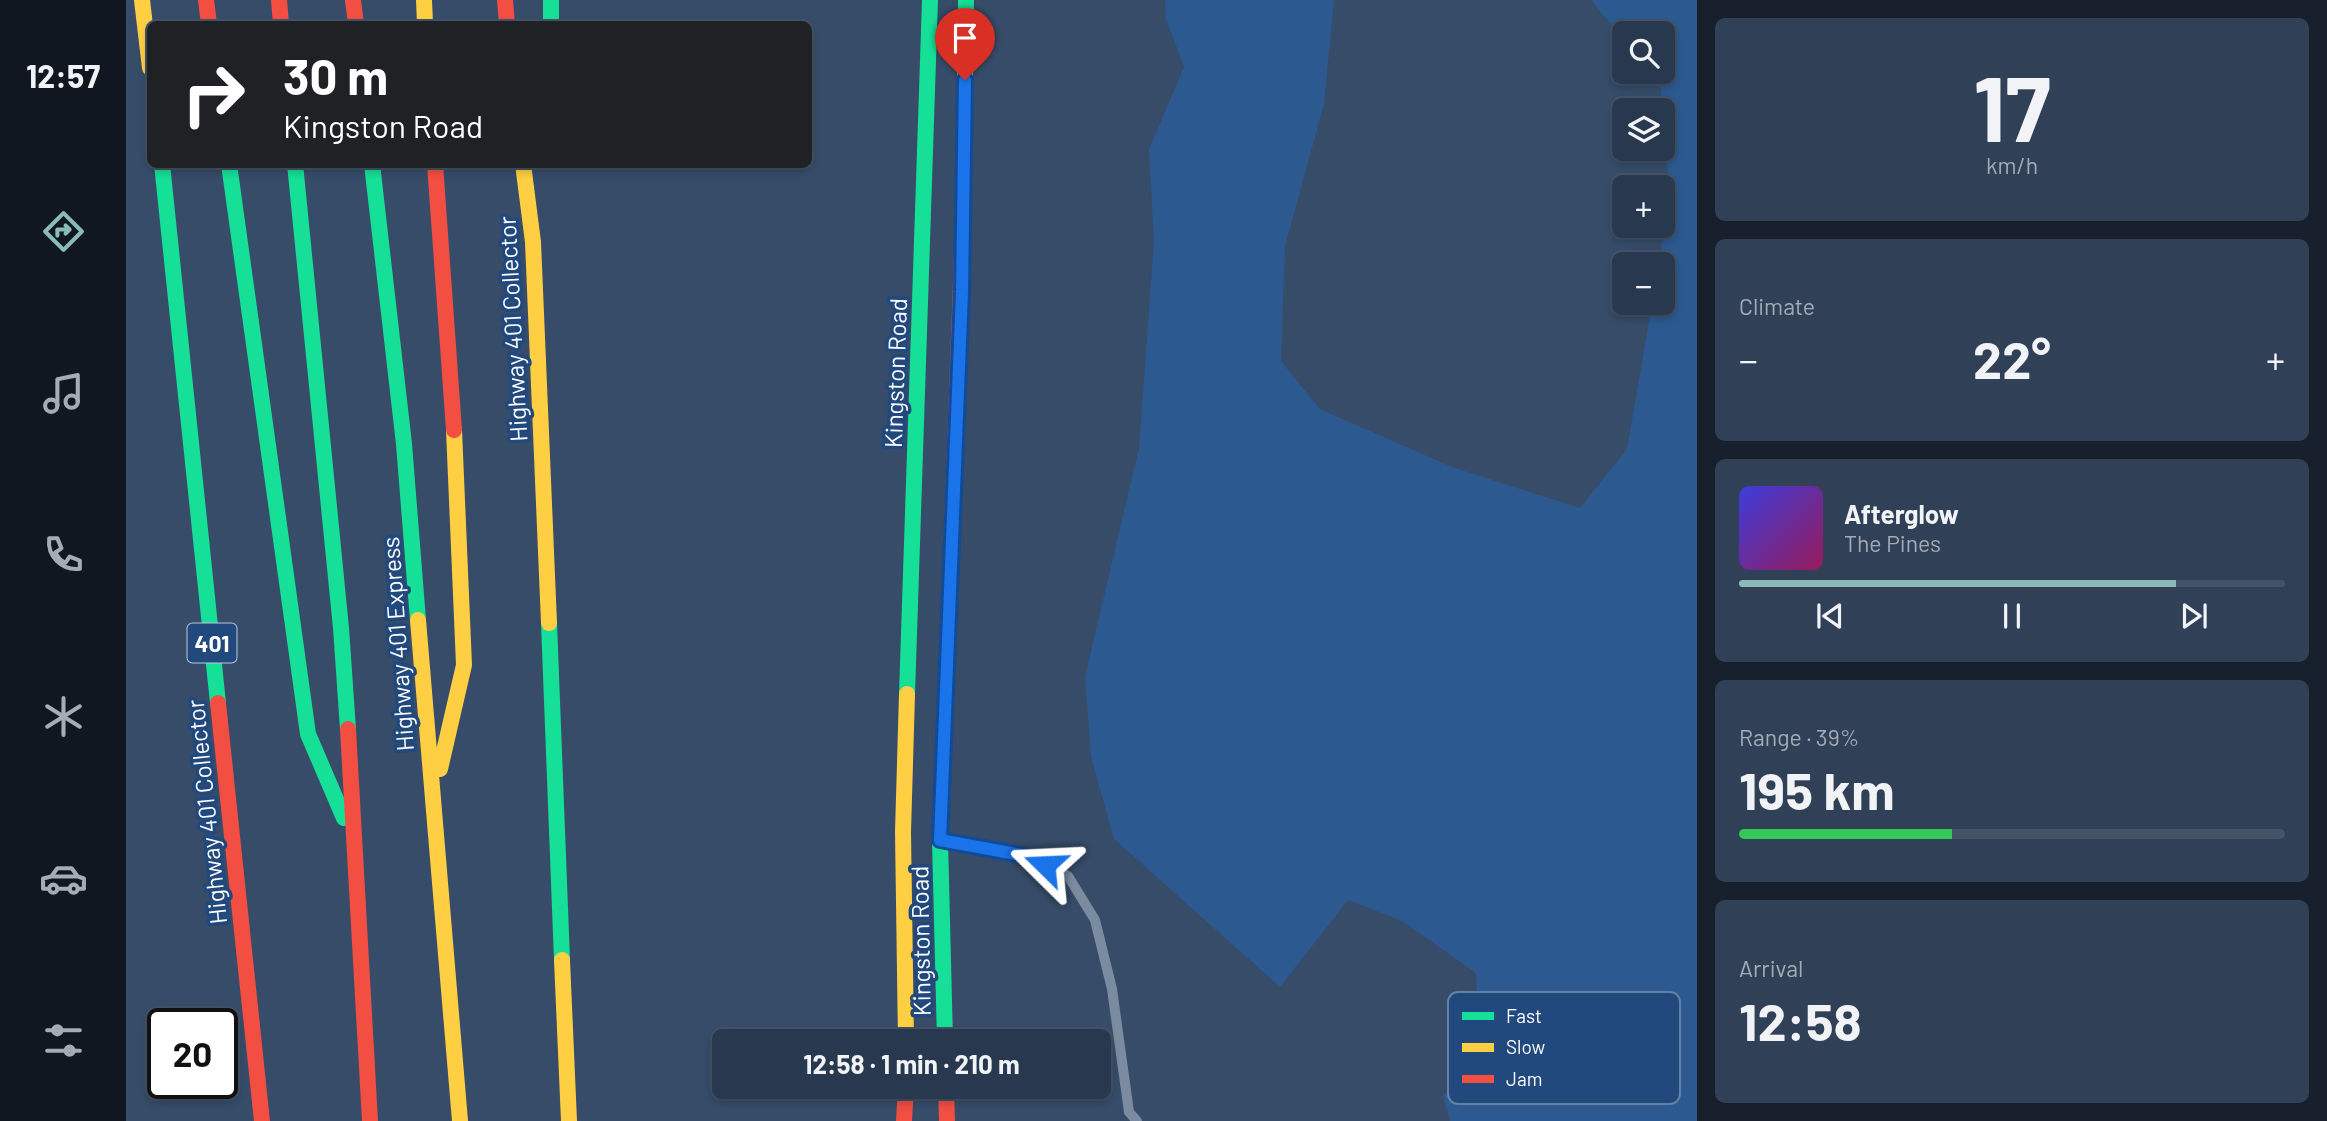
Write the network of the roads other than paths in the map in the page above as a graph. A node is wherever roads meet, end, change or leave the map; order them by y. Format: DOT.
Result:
graph roads {
  1 [pos="142,0"];
  2 [pos="206,0"];
  3 [pos="279,0"];
  4 [pos="354,0"];
  5 [pos="424,0"];
  6 [pos="506,0"];
  7 [pos="551,0"];
  8 [pos="930,0"];
  9 [pos="966,0"];
  10 [pos="209,21"];
  11 [pos="281,21"];
  12 [pos="356,21"];
  13 [pos="425,21"];
  14 [pos="507,21"];
  15 [pos="551,21"];
  16 [pos="147,42"];
  17 [pos="131,52"];
  18 [pos="146,88"];
  19 [pos="162,168"];
  20 [pos="230,168"];
  21 [pos="295,168"];
  22 [pos="372,168"];
  23 [pos="435,168"];
  24 [pos="524,168"];
  25 [pos="540,168"];
  26 [pos="533,242"];
  27 [pos="432,805"];
  28 [pos="934,839"];
  29 [pos="356,846"];
  30 [pos="906,1029"];
  31 [pos="944,1029"];
  32 [pos="905,1099"];
  33 [pos="946,1099"];
  34 [pos="262,1121"];
  35 [pos="370,1121"];
  36 [pos="460,1121"];
  37 [pos="569,1121"];
  38 [pos="904,1121"];
  39 [pos="947,1121"];
  40 [pos="1138,1121"];
  1 -- 16 [label="main road"];
  2 -- 10 [label="main road"];
  3 -- 11 [label="main road"];
  4 -- 12 [label="main road"];
  5 -- 13 [label="main road"];
  6 -- 14 [label="main road"];
  7 -- 15 [label="main road"];
  8 -- 30 [label="main road, Kingston Road"];
  9 -- 28 [label="main road, Kingston Road"];
  17 -- 18 [label="main road"];
  19 -- 34 [label="main road, Highway 401 Collector / 401"];
  20 -- 29 [label="main road"];
  21 -- 29 [label="main road"];
  22 -- 27 [label="main road, Highway 401 Express"];
  23 -- 27 [label="main road"];
  24 -- 26 [label="main road, Highway 401 Collector"];
  25 -- 26 [label="main road"];
  26 -- 37 [label="main road, Highway 401 Collector"];
  27 -- 36 [label="main road, Highway 401 Express"];
  28 -- 31 [label="main road, Kingston Road"];
  28 -- 40 [label="lane"];
  29 -- 35 [label="main road"];
  32 -- 38 [label="main road"];
  33 -- 39 [label="main road"];
}
